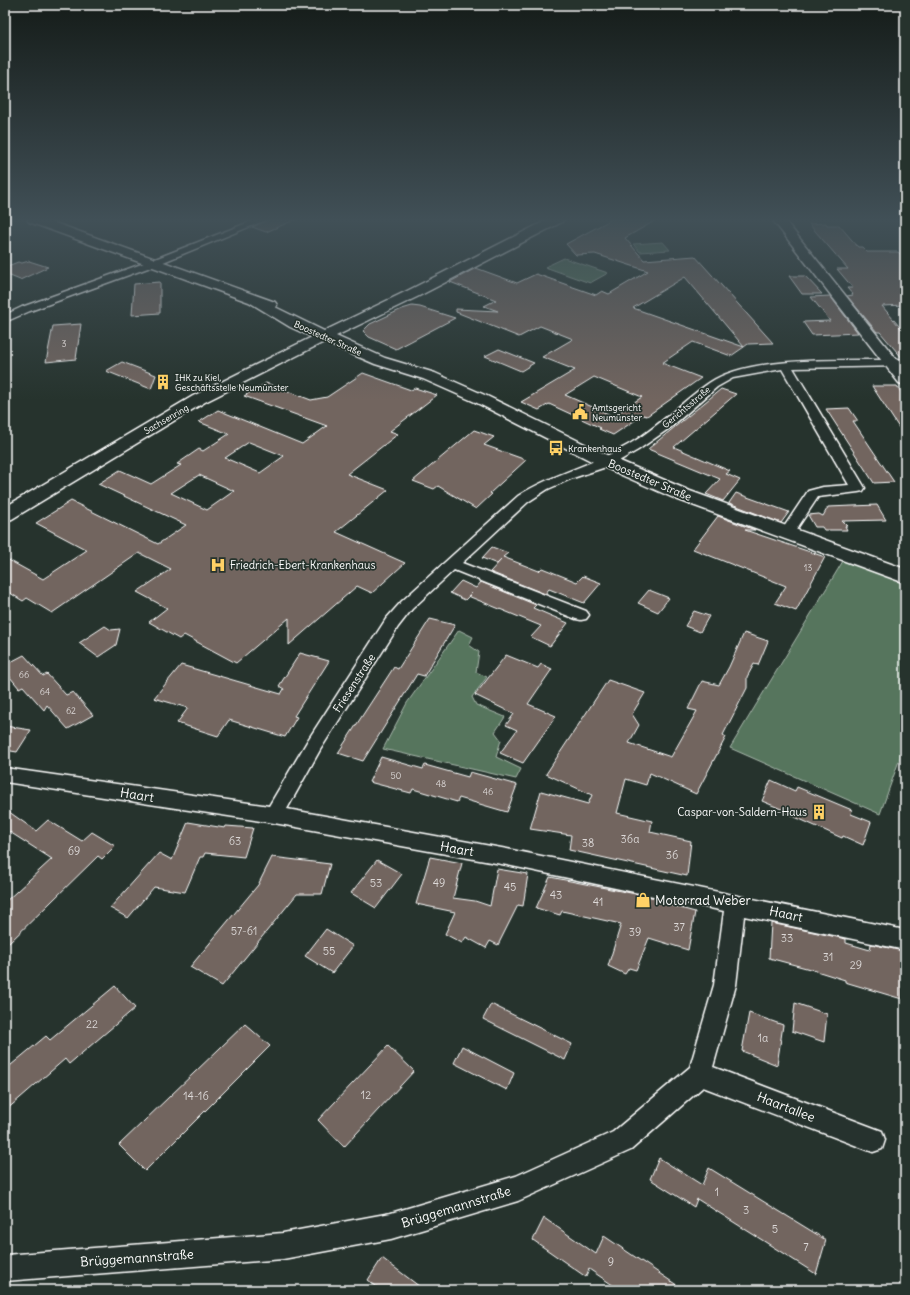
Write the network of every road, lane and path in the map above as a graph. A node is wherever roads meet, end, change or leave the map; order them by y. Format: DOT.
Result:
graph roads {
  1 [pos="109,279"];
  2 [pos="195,279"];
  3 [pos="423,279"];
  4 [pos="440,279"];
  5 [pos="828,279"];
  6 [pos="5,319"];
  7 [pos="322,332"];
  8 [pos="898,363"];
  9 [pos="785,365"];
  10 [pos="905,380"];
  11 [pos="607,462"];
  12 [pos="5,504"];
  13 [pos="5,515"];
  14 [pos="787,533"];
  15 [pos="451,564"];
  16 [pos="905,576"];
  17 [pos="581,615"];
  18 [pos="5,775"];
  19 [pos="274,815"];
  20 [pos="735,904"];
  21 [pos="905,940"];
  22 [pos="700,1074"];
  23 [pos="873,1140"];
  24 [pos="5,1268"];
  1 -- 6 [label="street"];
  2 -- 7 [label="main road, Boostedter Straße"];
  3 -- 7 [label="main road"];
  4 -- 7 [label="main road"];
  5 -- 8 [label="main road"];
  7 -- 11 [label="main road, Boostedter Straße"];
  7 -- 12 [label="main road, Sachsenring"];
  7 -- 13 [label="main road, Sachsenring"];
  8 -- 9 [label="street, Gerichtsstraße"];
  8 -- 10 [label="main road"];
  9 -- 11 [label="street, Gerichtsstraße"];
  9 -- 14 [label="street"];
  11 -- 14 [label="main road, Boostedter Straße"];
  11 -- 15 [label="street, Friesenstraße"];
  14 -- 16 [label="main road, Boostedter Straße"];
  15 -- 17 [label="street"];
  15 -- 19 [label="street, Friesenstraße"];
  18 -- 19 [label="street, Haart"];
  19 -- 20 [label="street, Haart"];
  20 -- 21 [label="street, Haart"];
  20 -- 22 [label="street"];
  22 -- 23 [label="street, Haartallee"];
  22 -- 24 [label="street, Brüggemannstraße"];
}
